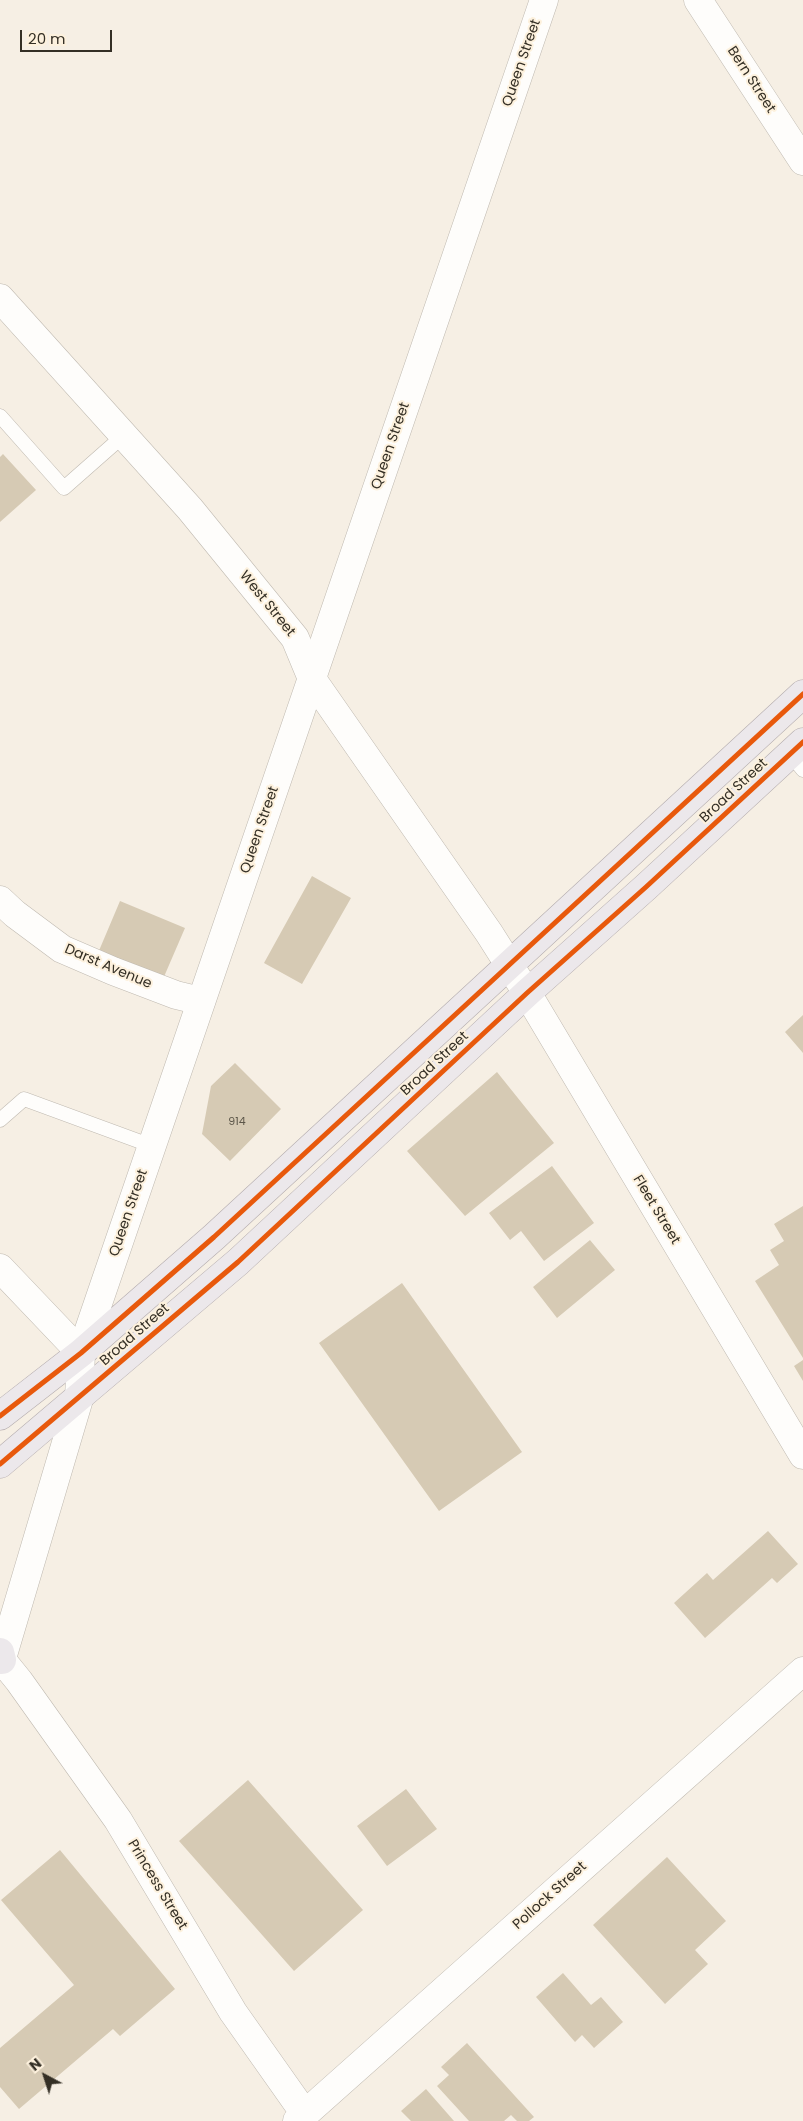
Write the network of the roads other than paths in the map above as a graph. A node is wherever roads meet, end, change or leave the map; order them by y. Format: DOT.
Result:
graph roads {
  1 [pos="698,0"];
  2 [pos="545,1"];
  3 [pos="803,161"];
  4 [pos="0,298"];
  5 [pos="0,416"];
  6 [pos="123,436"];
  7 [pos="312,679"];
  8 [pos="803,694"];
  9 [pos="799,755"];
  10 [pos="0,900"];
  11 [pos="509,965"];
  12 [pos="527,993"];
  13 [pos="201,1001"];
  14 [pos="0,1120"];
  15 [pos="152,1146"];
  16 [pos="0,1268"];
  17 [pos="81,1352"];
  18 [pos="79,1399"];
  19 [pos="0,1416"];
  20 [pos="803,1456"];
  21 [pos="0,1464"];
  22 [pos="1,1659"];
  23 [pos="803,1671"];
  24 [pos="301,2117"];
  1 -- 3 [label="street, Bern Street"];
  2 -- 7 [label="street, Queen Street"];
  4 -- 6 [label="street, West Street"];
  5 -- 6 [label="lane"];
  6 -- 7 [label="street, West Street"];
  7 -- 11 [label="street, West Street"];
  7 -- 13 [label="street, Queen Street"];
  8 -- 11 [label="main road, Broad Street"];
  9 -- 12 [label="main road, Broad Street"];
  10 -- 13 [label="street, Darst Avenue"];
  11 -- 12 [label="street, Fleet Street"];
  11 -- 17 [label="main road, Broad Street"];
  12 -- 18 [label="main road, Broad Street"];
  12 -- 20 [label="street, Fleet Street"];
  13 -- 15 [label="street, Queen Street"];
  14 -- 15 [label="lane"];
  15 -- 17 [label="street, Queen Street"];
  16 -- 17 [label="street"];
  17 -- 18 [label="street, Queen Street"];
  17 -- 19 [label="main road, Broad Street"];
  18 -- 21 [label="main road, Broad Street"];
  18 -- 22 [label="street, Queen Street"];
  22 -- 24 [label="street, Princess Street"];
  23 -- 24 [label="street, Pollock Street"];
}
